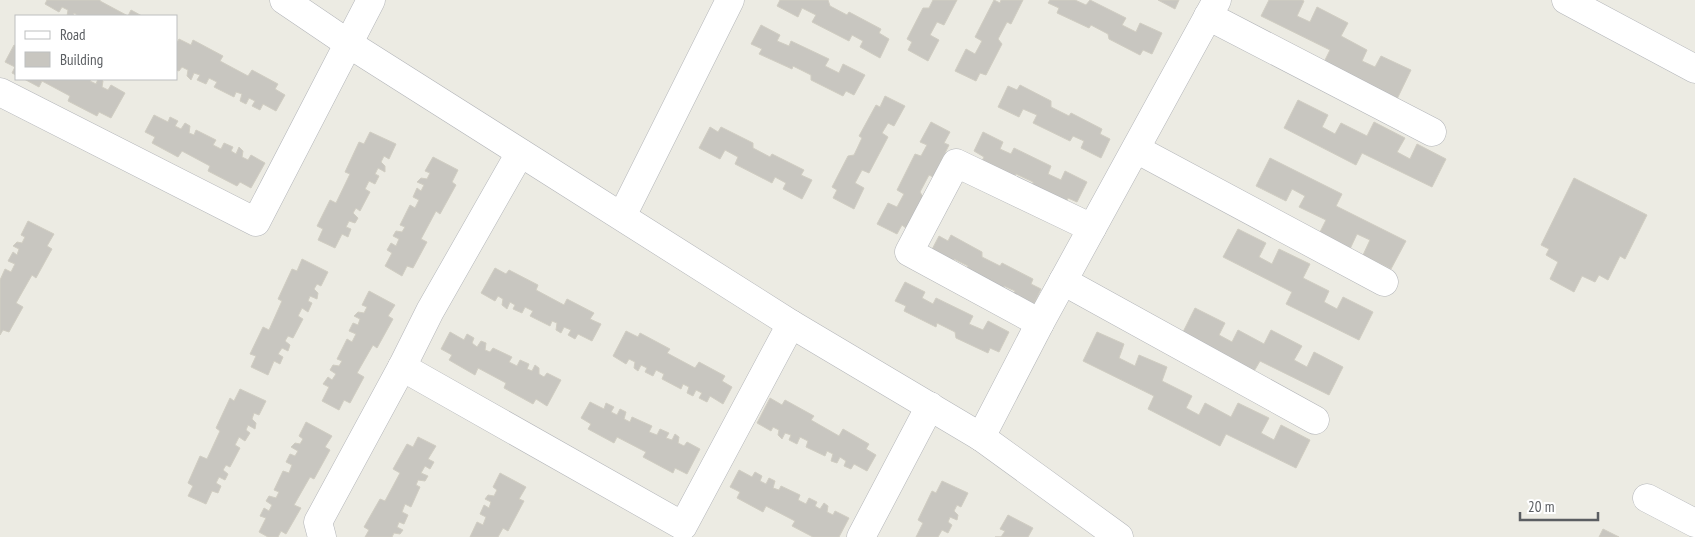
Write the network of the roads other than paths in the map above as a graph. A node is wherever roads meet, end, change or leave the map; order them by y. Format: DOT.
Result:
graph roads {
  1 [pos="284,0"];
  2 [pos="371,0"];
  3 [pos="730,0"];
  4 [pos="1566,0"];
  5 [pos="1213,8"];
  6 [pos="349,44"];
  7 [pos="1695,69"];
  8 [pos="0,92"];
  9 [pos="1432,132"];
  10 [pos="1136,149"];
  11 [pos="520,153"];
  12 [pos="622,216"];
  13 [pos="1092,228"];
  14 [pos="1063,282"];
  15 [pos="1384,282"];
  16 [pos="1040,323"];
  17 [pos="791,324"];
  18 [pos="402,368"];
  19 [pos="930,406"];
  20 [pos="1315,420"];
  21 [pos="981,437"];
  22 [pos="1647,498"];
  23 [pos="1695,523"];
  24 [pos="322,537"];
  25 [pos="861,537"];
  26 [pos="1119,537"];
  1 -- 6 [label="street"];
  2 -- 6 [label="street"];
  3 -- 12 [label="street"];
  4 -- 7 [label="street"];
  5 -- 9 [label="street"];
  5 -- 10 [label="street"];
  6 -- 8 [label="street"];
  6 -- 11 [label="street"];
  10 -- 13 [label="street"];
  10 -- 15 [label="street"];
  11 -- 12 [label="street"];
  11 -- 18 [label="street"];
  12 -- 17 [label="street"];
  13 -- 14 [label="street"];
  13 -- 16 [label="street"];
  14 -- 16 [label="street"];
  14 -- 20 [label="street"];
  16 -- 21 [label="street"];
  17 -- 18 [label="street"];
  17 -- 19 [label="street"];
  18 -- 24 [label="street"];
  19 -- 21 [label="street"];
  19 -- 25 [label="street"];
  21 -- 26 [label="street"];
  22 -- 23 [label="street"];
}
